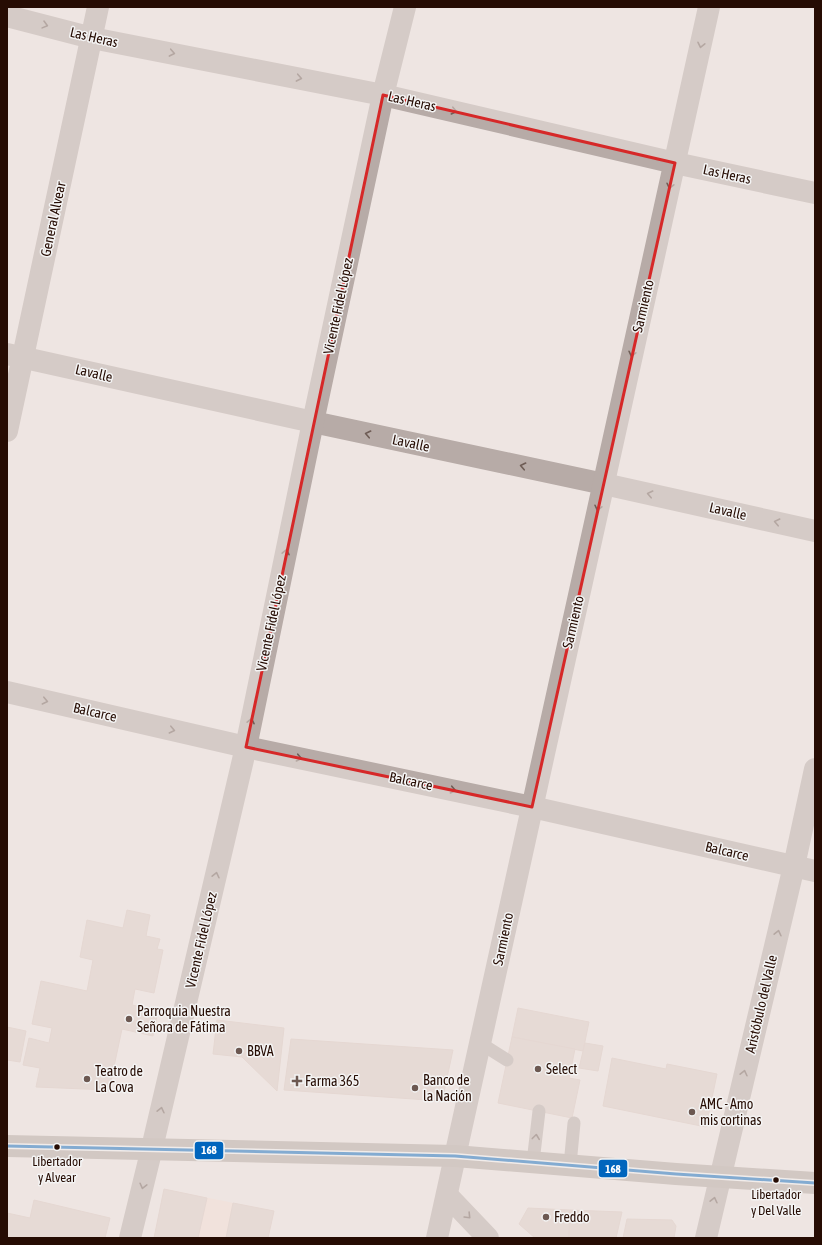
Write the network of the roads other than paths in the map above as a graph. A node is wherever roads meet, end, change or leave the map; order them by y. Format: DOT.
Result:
graph roads {
  1 [pos="98,7"];
  2 [pos="405,7"];
  3 [pos="709,7"];
  4 [pos="7,16"];
  5 [pos="92,38"];
  6 [pos="384,95"];
  7 [pos="675,162"];
  8 [pos="815,193"];
  9 [pos="15,356"];
  10 [pos="313,422"];
  11 [pos="7,431"];
  12 [pos="604,484"];
  13 [pos="815,531"];
  14 [pos="7,692"];
  15 [pos="246,747"];
  16 [pos="815,769"];
  17 [pos="532,807"];
  18 [pos="794,866"];
  19 [pos="815,871"];
  20 [pos="480,1043"];
  21 [pos="507,1060"];
  22 [pos="539,1111"];
  23 [pos="574,1123"];
  24 [pos="7,1146"];
  25 [pos="152,1148"];
  26 [pos="455,1156"];
  27 [pos="533,1162"];
  28 [pos="570,1165"];
  29 [pos="720,1177"];
  30 [pos="815,1183"];
  31 [pos="447,1195"];
  32 [pos="130,1238"];
  33 [pos="437,1238"];
  34 [pos="488,1238"];
  35 [pos="706,1238"];
  1 -- 5 [label="street, General Alvear"];
  2 -- 6 [label="street, Vicente Fidel López"];
  3 -- 7 [label="street, Sarmiento, one-way"];
  4 -- 5 [label="street, Las Heras, one-way"];
  5 -- 6 [label="street, Las Heras, one-way"];
  5 -- 9 [label="street, General Alvear"];
  6 -- 7 [label="street, Las Heras, one-way"];
  6 -- 10 [label="street, Vicente Fidel López"];
  7 -- 8 [label="street, Las Heras"];
  7 -- 12 [label="street, Sarmiento, one-way"];
  9 -- 10 [label="street, Lavalle"];
  9 -- 11 [label="street, General Alvear"];
  12 -- 10 [label="street, Lavalle, one-way"];
  15 -- 10 [label="street, Vicente Fidel López, one-way"];
  13 -- 12 [label="street, Lavalle, one-way"];
  12 -- 17 [label="street, Sarmiento, one-way"];
  14 -- 15 [label="street, Balcarce, one-way"];
  15 -- 17 [label="street, Balcarce, one-way"];
  25 -- 15 [label="street, Vicente Fidel López, one-way"];
  16 -- 18 [label="street, Aristóbulo del Valle"];
  17 -- 18 [label="street, Balcarce"];
  17 -- 20 [label="street, Sarmiento"];
  18 -- 19 [label="street, Balcarce"];
  29 -- 18 [label="street, Aristóbulo del Valle, one-way"];
  20 -- 21 [label="lane"];
  20 -- 26 [label="street, Sarmiento"];
  27 -- 22 [label="lane, one-way"];
  23 -- 28 [label="lane"];
  24 -- 25 [label="main road"];
  25 -- 26 [label="main road"];
  25 -- 32 [label="street, Vicente Fidel López, one-way"];
  26 -- 27 [label="main road"];
  26 -- 31 [label="street, Sarmiento"];
  27 -- 28 [label="main road"];
  28 -- 29 [label="main road"];
  29 -- 30 [label="main road"];
  35 -- 29 [label="street, Aristóbulo del Valle, one-way"];
  31 -- 33 [label="street, Sarmiento"];
  31 -- 34 [label="street, one-way"];
}
